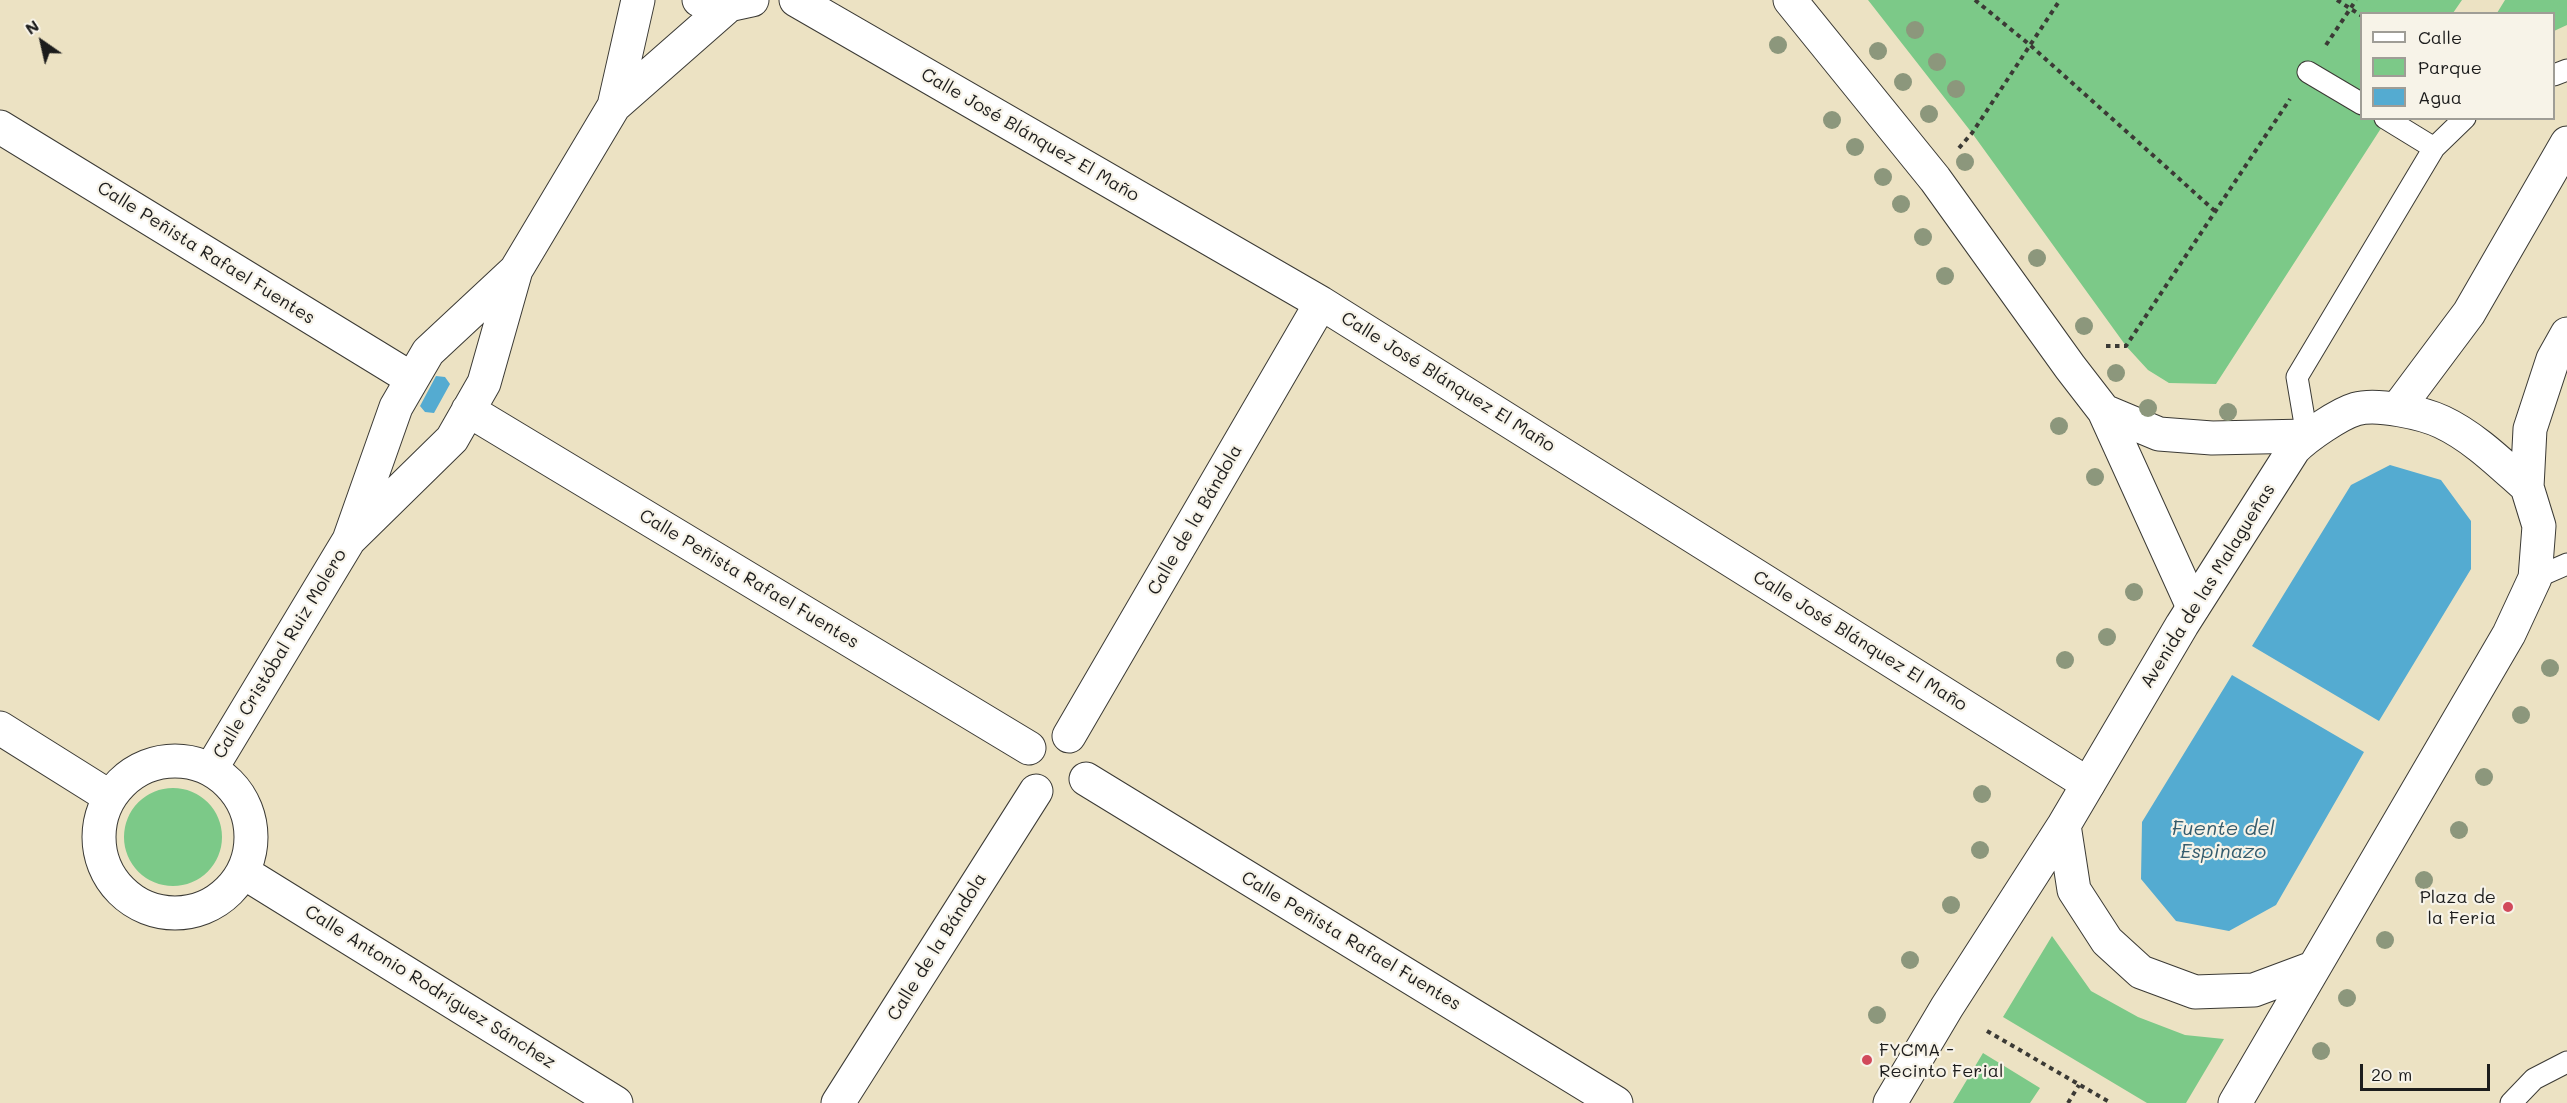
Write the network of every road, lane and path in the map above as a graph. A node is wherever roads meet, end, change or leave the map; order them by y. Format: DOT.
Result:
graph roads {
  1 [pos="638,0"];
  2 [pos="796,0"];
  3 [pos="1790,0"];
  4 [pos="1975,0"];
  5 [pos="2060,0"];
  6 [pos="2337,0"];
  7 [pos="2356,0"];
  8 [pos="726,2"];
  9 [pos="2350,9"];
  10 [pos="2360,15"];
  11 [pos="2030,45"];
  12 [pos="2308,72"];
  13 [pos="2360,103"];
  14 [pos="614,106"];
  15 [pos="2388,120"];
  16 [pos="2463,120"];
  17 [pos="0,127"];
  18 [pos="2567,143"];
  19 [pos="2434,148"];
  20 [pos="1935,179"];
  21 [pos="2215,211"];
  22 [pos="516,270"];
  23 [pos="1321,303"];
  24 [pos="2567,334"];
  25 [pos="2106,346"];
  26 [pos="412,379"];
  27 [pos="2398,408"];
  28 [pos="468,410"];
  29 [pos="2104,411"];
  30 [pos="2307,436"];
  31 [pos="2527,487"];
  32 [pos="349,540"];
  33 [pos="2567,564"];
  34 [pos="2535,578"];
  35 [pos="2193,607"];
  36 [pos="0,728"];
  37 [pos="1069,736"];
  38 [pos="1029,748"];
  39 [pos="211,769"];
  40 [pos="1086,779"];
  41 [pos="2088,784"];
  42 [pos="1036,791"];
  43 [pos="110,797"];
  44 [pos="2064,825"];
  45 [pos="243,872"];
  46 [pos="2313,968"];
  47 [pos="1987,1031"];
  48 [pos="2567,1062"];
  49 [pos="2079,1085"];
  50 [pos="616,1103"];
  51 [pos="838,1103"];
  52 [pos="1616,1103"];
  53 [pos="1890,1103"];
  54 [pos="2068,1103"];
  55 [pos="2111,1103"];
  56 [pos="2235,1103"];
  57 [pos="2511,1103"];
  1 -- 14 [label="street, Calle Cristóbal Ruiz Molero"];
  2 -- 23 [label="street, Calle José Blánquez El Maño"];
  3 -- 20 [label="street"];
  4 -- 11 [label="path"];
  5 -- 11 [label="path"];
  6 -- 9 [label="path"];
  7 -- 9 [label="path"];
  8 -- 14 [label="street, Calle Cristóbal Ruiz Molero"];
  9 -- 10 [label="path"];
  9 -- 12 [label="path"];
  11 -- 20 [label="path"];
  11 -- 21 [label="path"];
  12 -- 13 [label="lane"];
  12 -- 21 [label="path"];
  14 -- 22 [label="street, Calle Cristóbal Ruiz Molero"];
  15 -- 19 [label="lane"];
  16 -- 19 [label="lane"];
  17 -- 26 [label="street, Calle Peñista Rafael Fuentes"];
  18 -- 27 [label="street"];
  19 -- 30 [label="lane"];
  20 -- 29 [label="street"];
  21 -- 25 [label="path"];
  22 -- 26 [label="street, Calle Cristóbal Ruiz Molero"];
  22 -- 28 [label="street, Calle Cristóbal Ruiz Molero"];
  23 -- 37 [label="street, Calle de la Bándola"];
  23 -- 41 [label="street, Calle José Blánquez El Maño"];
  24 -- 31 [label="street"];
  26 -- 32 [label="street, Calle Cristóbal Ruiz Molero"];
  27 -- 30 [label="street, Avenida de las Malagueñas"];
  27 -- 31 [label="street, Avenida de las Malagueñas"];
  28 -- 32 [label="street, Calle Cristóbal Ruiz Molero"];
  28 -- 38 [label="street, Calle Peñista Rafael Fuentes"];
  29 -- 30 [label="street"];
  29 -- 35 [label="street"];
  30 -- 35 [label="street, Avenida de las Malagueñas"];
  31 -- 34 [label="street"];
  32 -- 39 [label="street, Calle Cristóbal Ruiz Molero"];
  33 -- 34 [label="lane"];
  34 -- 46 [label="street"];
  35 -- 41 [label="street, Avenida de las Malagueñas"];
  36 -- 43 [label="street"];
  37 -- 38 [label="street"];
  37 -- 40 [label="street"];
  38 -- 42 [label="street"];
  39 -- 43 [label="street"];
  39 -- 45 [label="street"];
  40 -- 42 [label="street"];
  40 -- 52 [label="street, Calle Peñista Rafael Fuentes"];
  41 -- 44 [label="street, Avenida de las Malagueñas"];
  42 -- 51 [label="street, Calle de la Bándola"];
  43 -- 45 [label="street"];
  44 -- 46 [label="street"];
  44 -- 53 [label="street, Avenida de las Malagueñas"];
  45 -- 50 [label="street, Calle Antonio Rodríguez Sánchez"];
  46 -- 56 [label="street"];
  47 -- 49 [label="path"];
  48 -- 57 [label="lane"];
  49 -- 54 [label="path"];
  49 -- 55 [label="path"];
}
